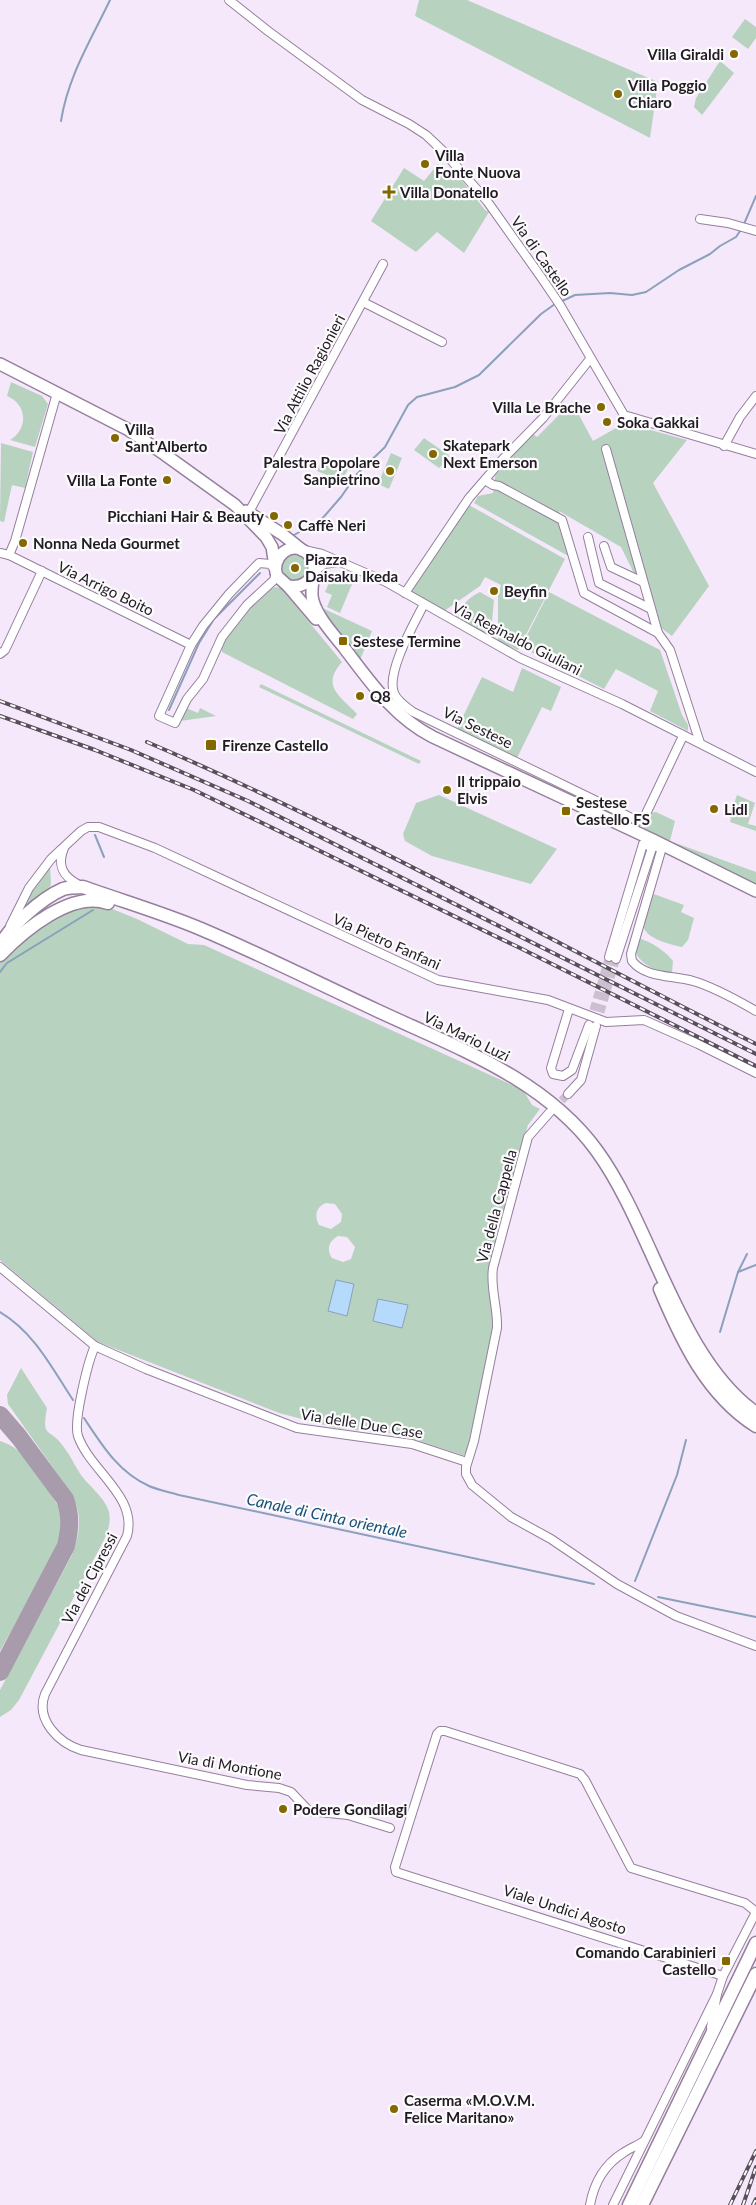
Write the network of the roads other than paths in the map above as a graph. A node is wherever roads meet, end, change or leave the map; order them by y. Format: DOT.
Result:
graph roads {
  1 [pos="230,0"];
  2 [pos="700,219"];
  3 [pos="756,231"];
  4 [pos="383,264"];
  5 [pos="363,302"];
  6 [pos="442,342"];
  7 [pos="590,359"];
  8 [pos="0,364"];
  9 [pos="57,393"];
  10 [pos="756,396"];
  11 [pos="724,446"];
  12 [pos="606,449"];
  13 [pos="756,454"];
  14 [pos="485,480"];
  15 [pos="235,505"];
  16 [pos="249,512"];
  17 [pos="588,537"];
  18 [pos="604,546"];
  19 [pos="302,550"];
  20 [pos="0,553"];
  21 [pos="9,555"];
  22 [pos="340,562"];
  23 [pos="42,571"];
  24 [pos="275,571"];
  25 [pos="313,574"];
  26 [pos="643,582"];
  27 [pos="288,586"];
  28 [pos="405,593"];
  29 [pos="424,604"];
  30 [pos="651,609"];
  31 [pos="658,633"];
  32 [pos="332,634"];
  33 [pos="191,645"];
  34 [pos="0,654"];
  35 [pos="683,736"];
  36 [pos="700,743"];
  37 [pos="756,772"];
  38 [pos="586,809"];
  39 [pos="622,826"];
  40 [pos="64,847"];
  41 [pos="651,847"];
  42 [pos="679,852"];
  43 [pos="736,881"];
  44 [pos="83,887"];
  45 [pos="756,891"];
  46 [pos="15,920"];
  47 [pos="32,927"];
  48 [pos="234,945"];
  49 [pos="0,948"];
  50 [pos="0,955"];
  51 [pos="612,958"];
  52 [pos="569,1009"];
  53 [pos="756,1011"];
  54 [pos="756,1073"];
  55 [pos="568,1094"];
  56 [pos="550,1112"];
  57 [pos="634,1219"];
  58 [pos="0,1267"];
  59 [pos="95,1346"];
  60 [pos="756,1414"];
  61 [pos="756,1426"];
  62 [pos="467,1462"];
  63 [pos="756,1646"];
  64 [pos="59,1738"];
  65 [pos="390,1828"];
  66 [pos="756,1912"];
  67 [pos="756,1943"];
  68 [pos="756,1974"];
  69 [pos="723,1976"];
  70 [pos="717,1994"];
  71 [pos="705,2048"];
  72 [pos="646,2138"];
  73 [pos="590,2205"];
  74 [pos="613,2205"];
  75 [pos="629,2205"];
  76 [pos="642,2205"];
  1 -- 7 [label="street, Via di Castello"];
  2 -- 3 [label="street"];
  4 -- 5 [label="street, Via Attilio Ragionieri"];
  5 -- 6 [label="street"];
  5 -- 16 [label="street, Via Attilio Ragionieri"];
  7 -- 11 [label="street, Via di Castello"];
  7 -- 14 [label="street"];
  8 -- 9 [label="main road"];
  9 -- 15 [label="main road"];
  9 -- 21 [label="street"];
  10 -- 11 [label="street"];
  11 -- 13 [label="street, Via di Castello"];
  12 -- 26 [label="street"];
  14 -- 28 [label="street"];
  14 -- 31 [label="street"];
  15 -- 16 [label="main road"];
  15 -- 24 [label="main road"];
  16 -- 19 [label="main road"];
  17 -- 30 [label="street"];
  18 -- 26 [label="street"];
  19 -- 22 [label="street, Via Reginaldo Giuliani"];
  19 -- 24 [label="main road"];
  19 -- 25 [label="main road"];
  20 -- 21 [label="street, Via Arrigo Boito"];
  21 -- 23 [label="street, Via Arrigo Boito"];
  22 -- 25 [label="street"];
  22 -- 28 [label="street, Via Reginaldo Giuliani"];
  23 -- 33 [label="street, Via Arrigo Boito"];
  23 -- 34 [label="street"];
  24 -- 27 [label="main road"];
  24 -- 33 [label="street"];
  24 -- 33 [label="street"];
  25 -- 27 [label="main road"];
  25 -- 32 [label="main road, Via Sestese"];
  26 -- 30 [label="street"];
  27 -- 32 [label="main road, Via Sestese"];
  28 -- 29 [label="street, Via Reginaldo Giuliani"];
  29 -- 35 [label="street, Via Reginaldo Giuliani"];
  29 -- 35 [label="street, Via Sestese"];
  30 -- 31 [label="street"];
  31 -- 36 [label="street"];
  32 -- 38 [label="main road, Via Sestese"];
  35 -- 36 [label="street, Via Reginaldo Giuliani"];
  36 -- 37 [label="street, Via Reginaldo Giuliani"];
  38 -- 39 [label="main road, Via Sestese"];
  38 -- 41 [label="main road, Via Sestese"];
  39 -- 41 [label="street"];
  39 -- 42 [label="main road, Via Sestese"];
  40 -- 44 [label="street"];
  40 -- 46 [label="street"];
  40 -- 52 [label="street, Via Pietro Fanfani"];
  41 -- 42 [label="street"];
  41 -- 43 [label="main road, Via Sestese"];
  41 -- 51 [label="street"];
  41 -- 53 [label="street"];
  42 -- 43 [label="main road, Via Sestese"];
  43 -- 45 [label="main road, Via Sestese"];
  44 -- 46 [label="main road"];
  44 -- 48 [label="main road, Via Mario Luzi"];
  46 -- 47 [label="street"];
  46 -- 49 [label="main road"];
  47 -- 48 [label="main road, Via Mario Luzi"];
  47 -- 50 [label="main road, Via Mario Luzi"];
  48 -- 57 [label="main road, Via Mario Luzi"];
  52 -- 54 [label="street, Via Pietro Fanfani"];
  52 -- 55 [label="street"];
  56 -- 62 [label="street, Via della Cappella"];
  57 -- 60 [label="main road, Via Mario Luzi"];
  57 -- 61 [label="main road, Via Mario Luzi"];
  58 -- 59 [label="street, Via delle Due Case"];
  59 -- 62 [label="street, Via delle Due Case"];
  59 -- 64 [label="street, Via dei Cipressi"];
  62 -- 63 [label="street"];
  64 -- 65 [label="street, Via di Montione"];
  66 -- 69 [label="street"];
  66 -- 69 [label="street, Viale Undici Agosto"];
  67 -- 71 [label="main road"];
  68 -- 76 [label="main road"];
  69 -- 70 [label="street"];
  70 -- 71 [label="street"];
  70 -- 72 [label="street"];
  71 -- 75 [label="main road"];
  72 -- 73 [label="street"];
  72 -- 74 [label="street"];
}
